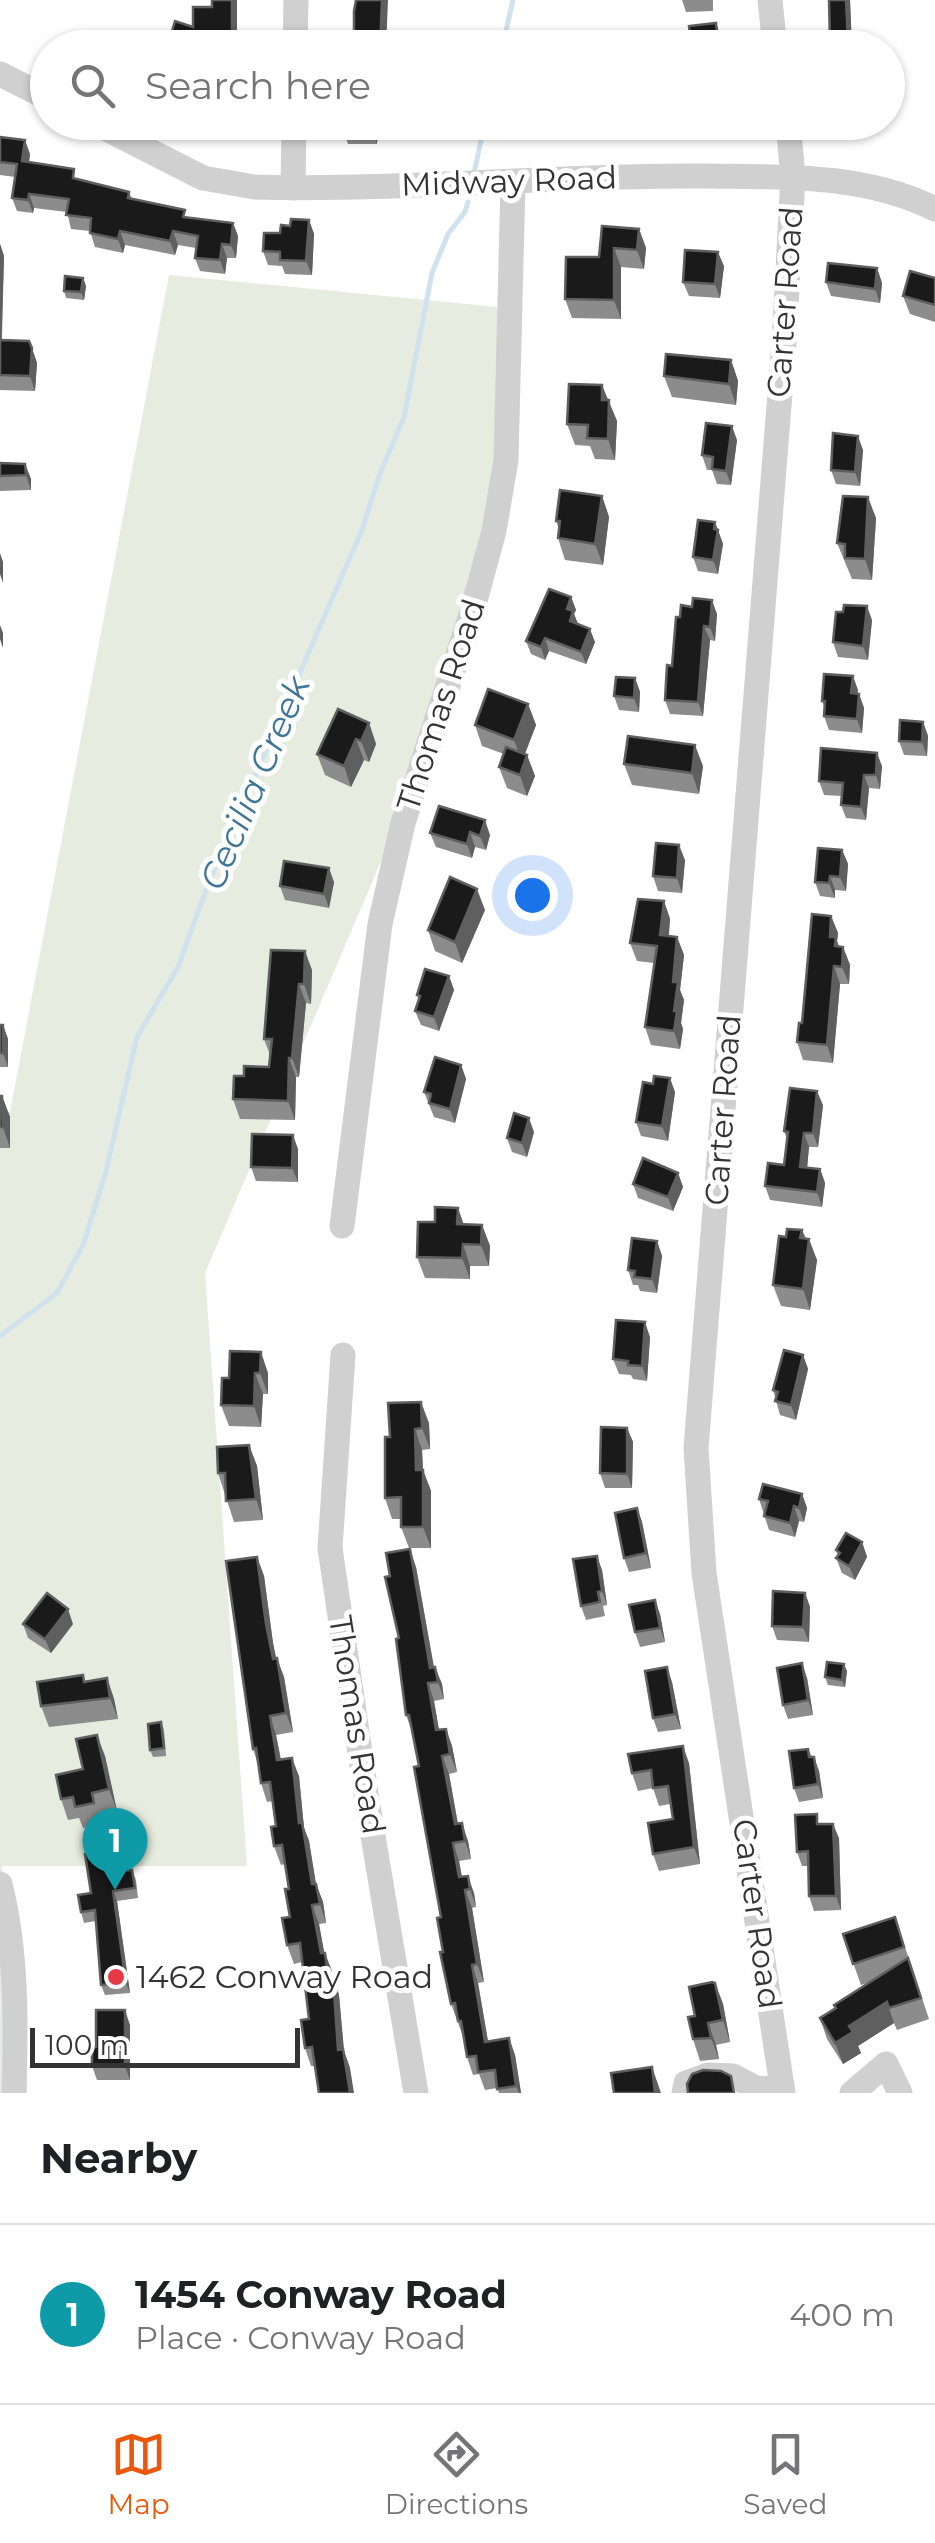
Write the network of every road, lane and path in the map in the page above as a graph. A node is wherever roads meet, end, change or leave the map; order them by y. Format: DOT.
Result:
graph roads {
  1 [pos="296,0"];
  2 [pos="770,0"];
  3 [pos="295,30"];
  4 [pos="772,30"];
  5 [pos="0,74"];
  6 [pos="30,89"];
  7 [pos="128,140"];
  8 [pos="293,140"];
  9 [pos="790,140"];
  10 [pos="793,177"];
  11 [pos="513,182"];
  12 [pos="292,188"];
  13 [pos="935,208"];
  14 [pos="342,1226"];
  15 [pos="343,1355"];
  16 [pos="0,1884"];
  17 [pos="783,2091"];
  18 [pos="14,2093"];
  19 [pos="416,2093"];
  20 [pos="684,2093"];
  21 [pos="852,2093"];
  22 [pos="900,2093"];
  1 -- 3 [label="street"];
  2 -- 4 [label="street"];
  5 -- 6 [label="street"];
  7 -- 12 [label="street, Midway Road"];
  8 -- 12 [label="street"];
  9 -- 10 [label="street, Carter Road"];
  10 -- 11 [label="street, Midway Road"];
  10 -- 13 [label="street, Midway Road"];
  10 -- 17 [label="street, Carter Road"];
  11 -- 12 [label="street, Midway Road"];
  11 -- 14 [label="street, Thomas Road"];
  15 -- 19 [label="street, Thomas Road"];
  16 -- 18 [label="street"];
  17 -- 20 [label="street"];
  21 -- 22 [label="street"];
}
